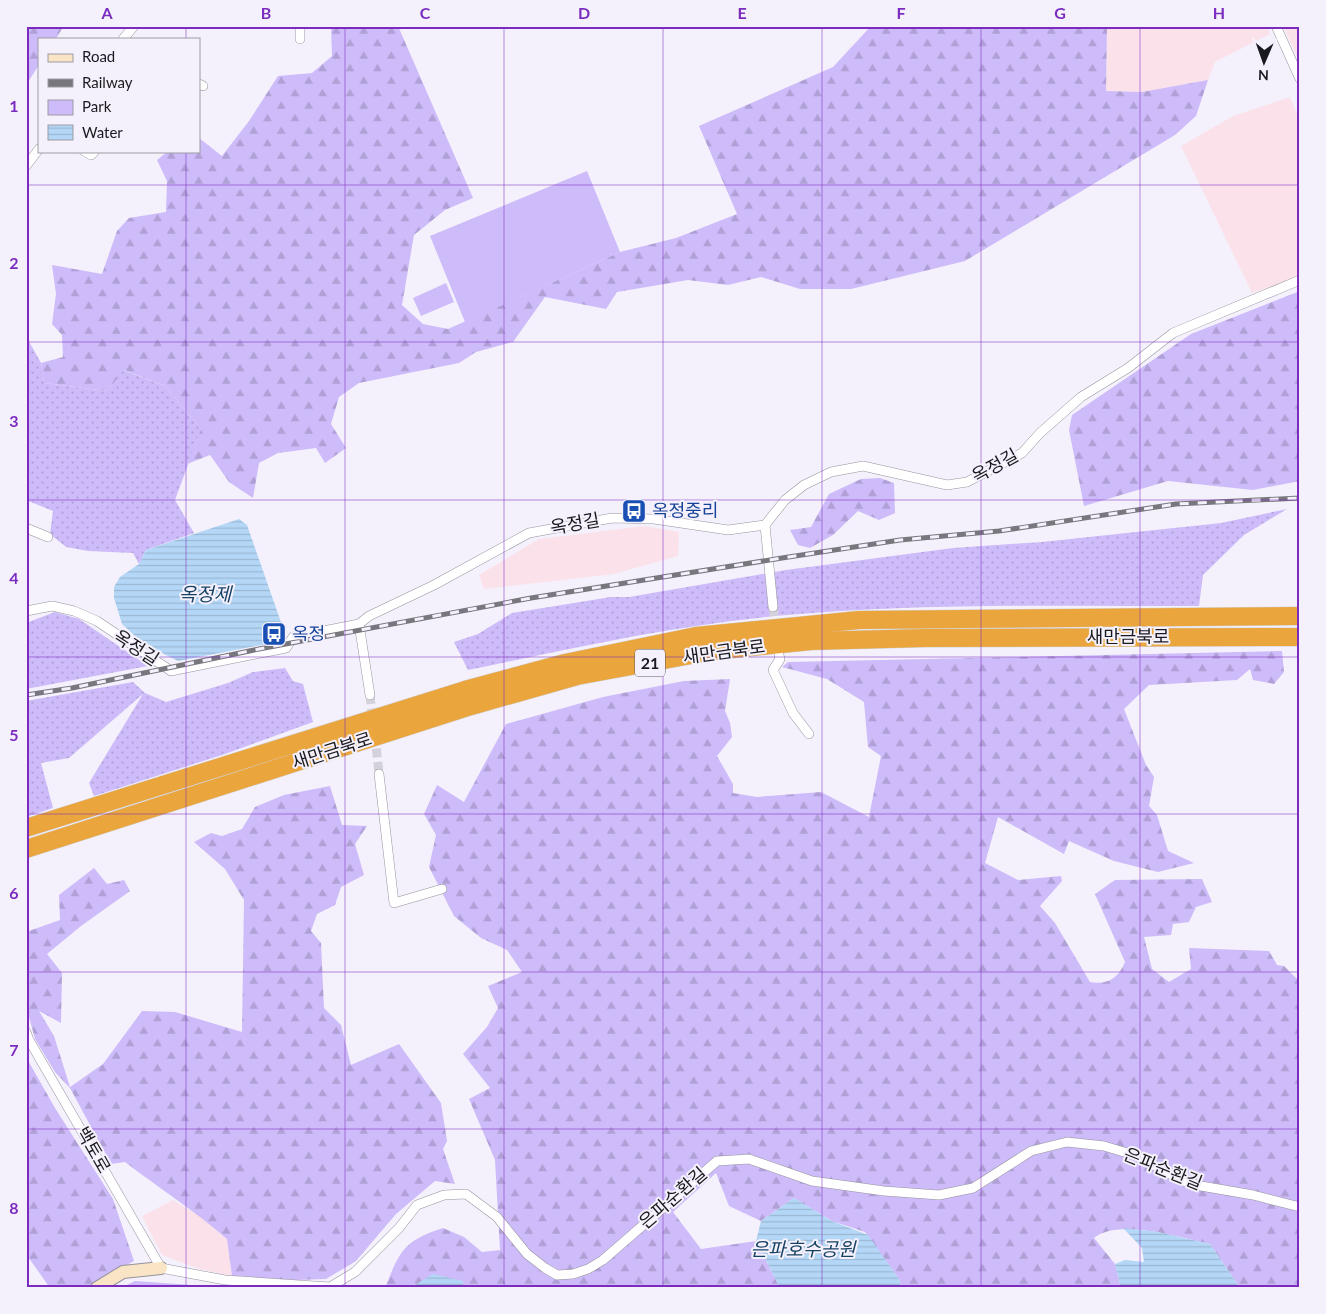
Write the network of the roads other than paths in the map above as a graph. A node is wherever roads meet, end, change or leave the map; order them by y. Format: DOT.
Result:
graph roads {
  1 [pos="134,26"];
  2 [pos="300,26"];
  3 [pos="1276,26"];
  4 [pos="124,38"];
  5 [pos="300,38"];
  6 [pos="1300,79"];
  7 [pos="38,151"];
  8 [pos="26,166"];
  9 [pos="1300,280"];
  10 [pos="765,525"];
  11 [pos="26,528"];
  12 [pos="48,537"];
  13 [pos="773,607"];
  14 [pos="26,611"];
  15 [pos="1300,616"];
  16 [pos="359,624"];
  17 [pos="1300,637"];
  18 [pos="779,655"];
  19 [pos="370,695"];
  20 [pos="809,734"];
  21 [pos="379,774"];
  22 [pos="26,828"];
  23 [pos="26,849"];
  24 [pos="442,889"];
  25 [pos="26,1032"];
  26 [pos="1300,1207"];
  27 [pos="161,1268"];
  28 [pos="97,1288"];
  1 -- 4 [label="street"];
  2 -- 5 [label="street"];
  3 -- 6 [label="street"];
  7 -- 8 [label="street"];
  9 -- 10 [label="street, 옥정길"];
  10 -- 13 [label="street"];
  10 -- 16 [label="street, 옥정길"];
  11 -- 12 [label="street"];
  14 -- 16 [label="street, 옥정길"];
  15 -- 22 [label="highway, 새만금북로 / 21"];
  16 -- 19 [label="street"];
  17 -- 23 [label="highway, 새만금북로 / 21"];
  18 -- 20 [label="street"];
  21 -- 24 [label="street"];
  25 -- 27 [label="street, 백토로"];
  26 -- 27 [label="street, 은파순환길"];
  27 -- 28 [label="street"];
}
